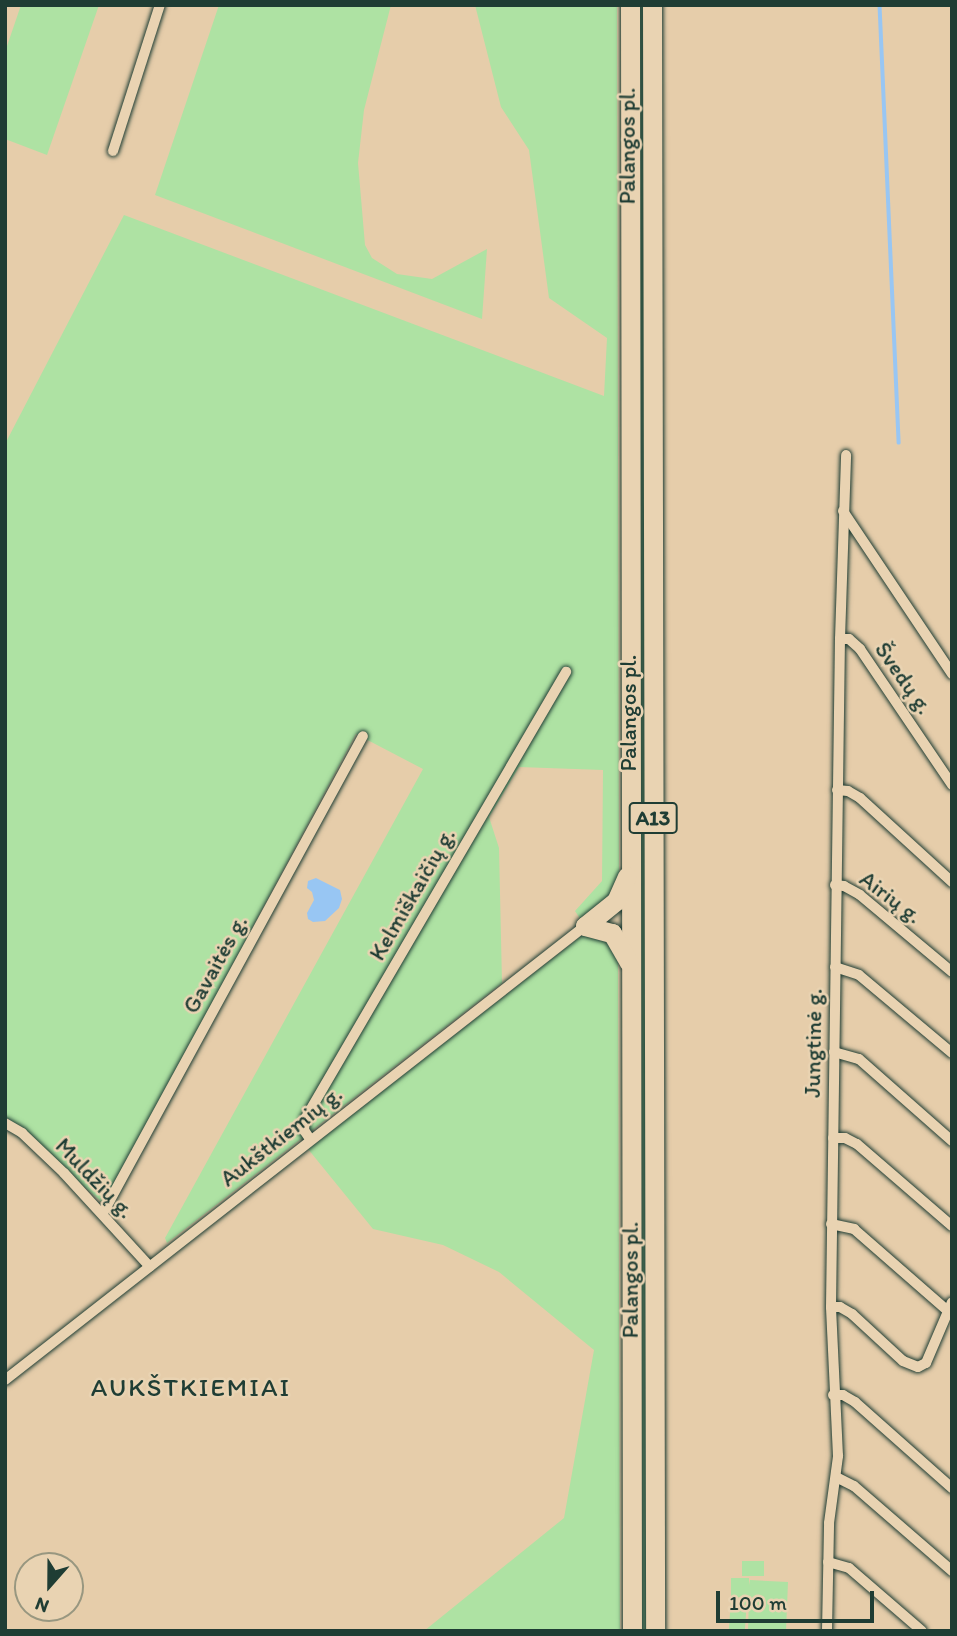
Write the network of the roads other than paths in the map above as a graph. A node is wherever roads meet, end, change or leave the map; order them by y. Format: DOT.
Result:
graph roads {
  1 [pos="160,5"];
  2 [pos="630,5"];
  3 [pos="652,5"];
  4 [pos="113,151"];
  5 [pos="846,456"];
  6 [pos="843,511"];
  7 [pos="840,639"];
  8 [pos="566,672"];
  9 [pos="952,674"];
  10 [pos="363,736"];
  11 [pos="952,785"];
  12 [pos="837,790"];
  13 [pos="630,869"];
  14 [pos="952,882"];
  15 [pos="835,885"];
  16 [pos="585,926"];
  17 [pos="630,965"];
  18 [pos="835,967"];
  19 [pos="952,972"];
  20 [pos="834,1052"];
  21 [pos="952,1053"];
  22 [pos="5,1123"];
  23 [pos="833,1138"];
  24 [pos="310,1139"];
  25 [pos="952,1140"];
  26 [pos="103,1213"];
  27 [pos="831,1224"];
  28 [pos="952,1226"];
  29 [pos="150,1267"];
  30 [pos="950,1306"];
  31 [pos="831,1307"];
  32 [pos="5,1380"];
  33 [pos="833,1395"];
  34 [pos="836,1477"];
  35 [pos="952,1488"];
  36 [pos="828,1562"];
  37 [pos="952,1571"];
  38 [pos="632,1631"];
  39 [pos="655,1631"];
  40 [pos="827,1631"];
  41 [pos="922,1631"];
  1 -- 4 [label="street"];
  2 -- 13 [label="highway, Palangos pl. / A13"];
  3 -- 39 [label="highway, Palangos pl. / A13"];
  5 -- 6 [label="street, Jungtinė g."];
  6 -- 7 [label="street, Jungtinė g."];
  6 -- 9 [label="street"];
  7 -- 11 [label="street, Švedų g."];
  7 -- 12 [label="street, Jungtinė g."];
  8 -- 24 [label="street, Kelmiškaičių g."];
  10 -- 26 [label="street, Gavaitės g."];
  12 -- 14 [label="street"];
  12 -- 15 [label="street, Jungtinė g."];
  13 -- 16 [label="highway"];
  13 -- 17 [label="highway, Palangos pl. / A13"];
  15 -- 18 [label="street, Jungtinė g."];
  15 -- 19 [label="street, Airių g."];
  16 -- 17 [label="highway"];
  16 -- 24 [label="street, Aukštkiemių g."];
  17 -- 38 [label="highway, Palangos pl. / A13"];
  18 -- 20 [label="street, Jungtinė g."];
  18 -- 21 [label="street"];
  20 -- 23 [label="street, Jungtinė g."];
  20 -- 25 [label="street"];
  22 -- 26 [label="street, Muldžių g."];
  23 -- 27 [label="street, Jungtinė g."];
  23 -- 28 [label="street"];
  24 -- 29 [label="street, Aukštkiemių g."];
  26 -- 29 [label="street, Muldžių g."];
  27 -- 30 [label="street"];
  27 -- 31 [label="street, Jungtinė g."];
  29 -- 32 [label="street, Aukštkiemių g."];
  30 -- 31 [label="street"];
  31 -- 33 [label="street, Jungtinė g."];
  33 -- 34 [label="street, Jungtinė g."];
  33 -- 35 [label="street"];
  34 -- 36 [label="street, Jungtinė g."];
  34 -- 37 [label="street"];
  36 -- 40 [label="street, Jungtinė g."];
  36 -- 41 [label="street"];
}
